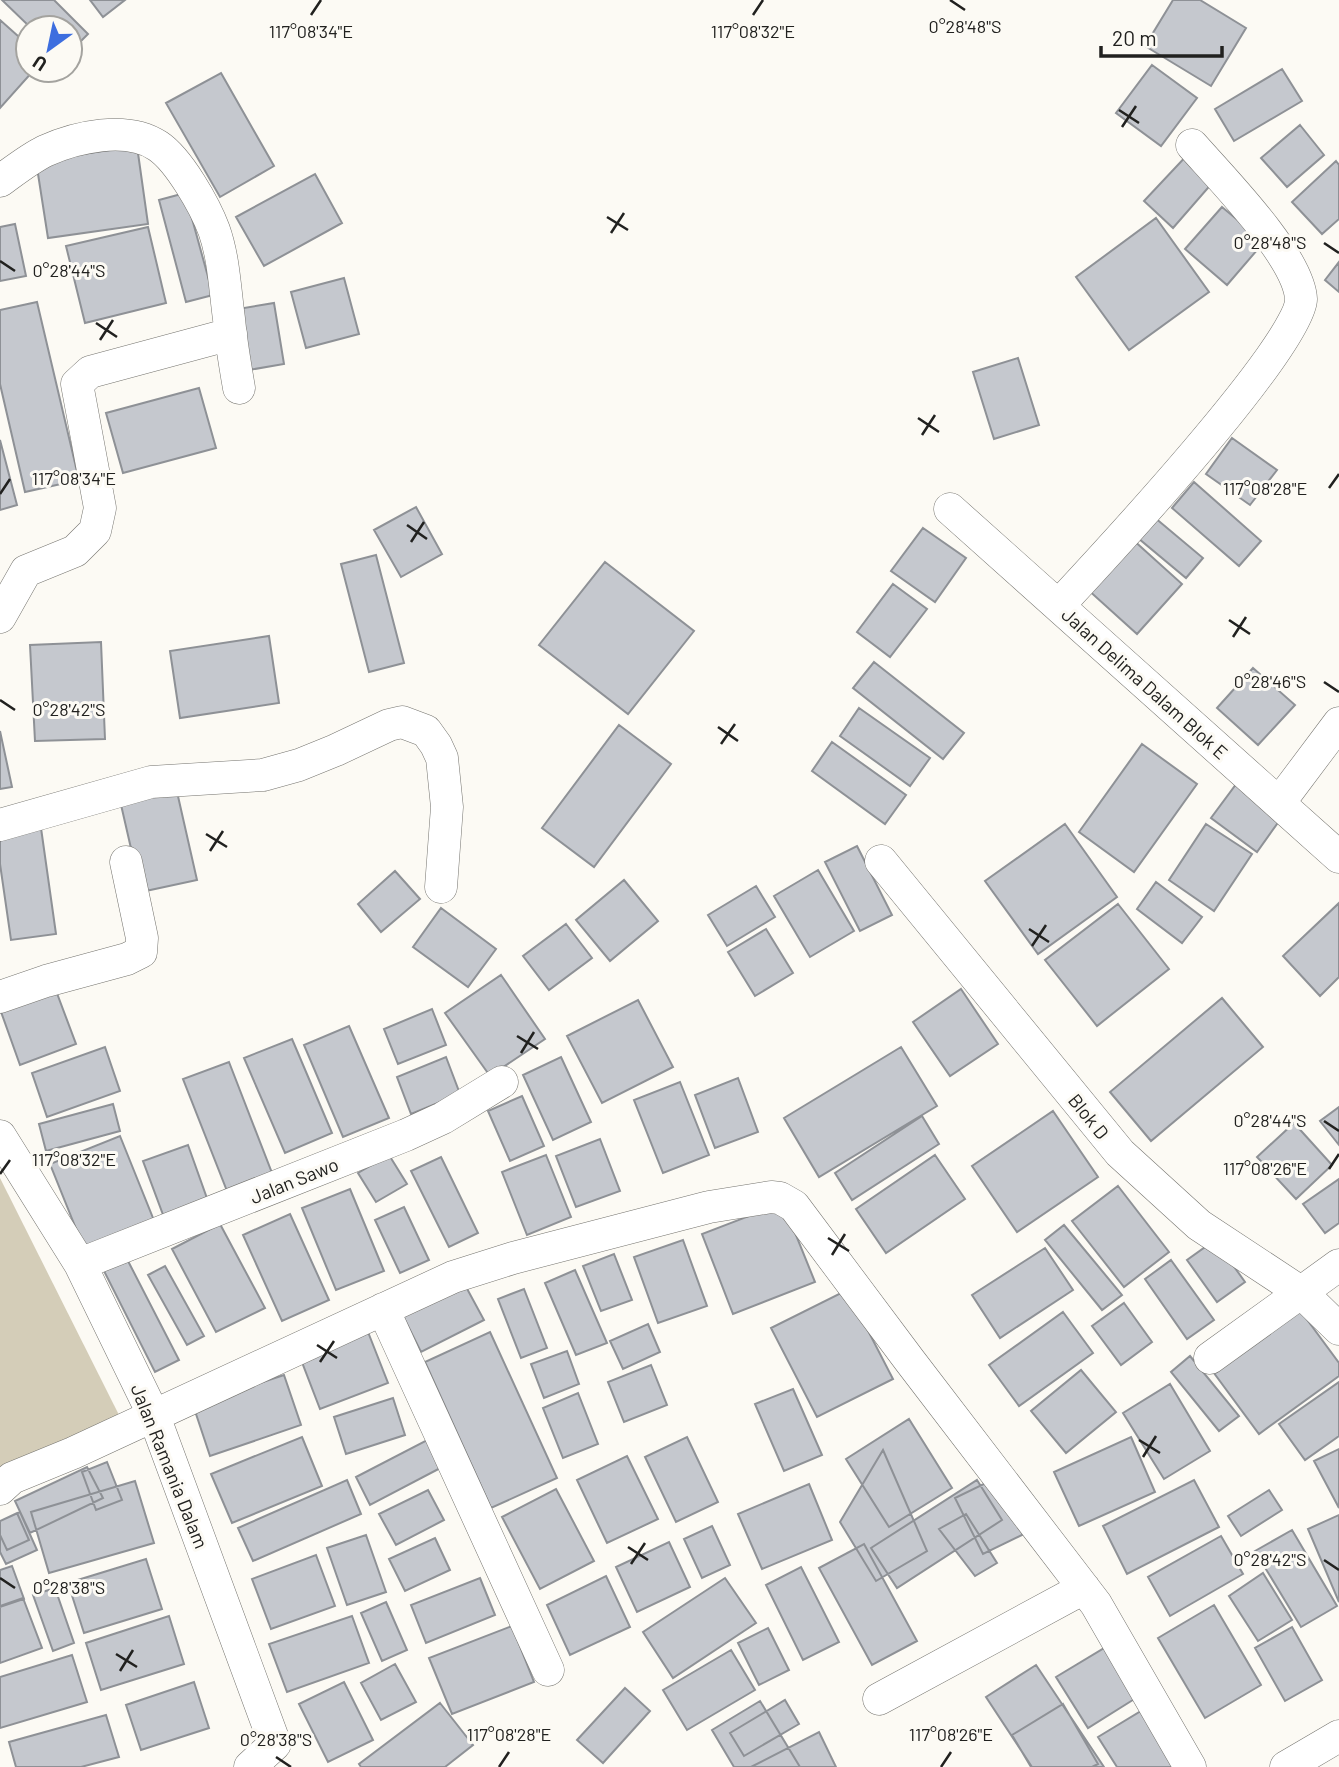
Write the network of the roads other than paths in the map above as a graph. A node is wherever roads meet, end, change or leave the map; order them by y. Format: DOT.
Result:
graph roads {
  1 [pos="1192,145"];
  2 [pos="0,181"];
  3 [pos="231,334"];
  4 [pos="239,388"];
  5 [pos="950,509"];
  6 [pos="13,572"];
  7 [pos="1059,605"];
  8 [pos="0,617"];
  9 [pos="1339,723"];
  10 [pos="1279,803"];
  11 [pos="0,825"];
  12 [pos="1339,857"];
  13 [pos="881,861"];
  14 [pos="126,862"];
  15 [pos="441,887"];
  16 [pos="0,997"];
  17 [pos="502,1082"];
  18 [pos="0,1136"];
  19 [pos="80,1265"];
  20 [pos="1339,1265"];
  21 [pos="1303,1293"];
  22 [pos="383,1309"];
  23 [pos="1339,1329"];
  24 [pos="1210,1358"];
  25 [pos="154,1416"];
  26 [pos="0,1489"];
  27 [pos="1084,1588"];
  28 [pos="548,1670"];
  29 [pos="879,1699"];
  30 [pos="1339,1736"];
  31 [pos="250,1767"];
  32 [pos="1190,1767"];
  33 [pos="1286,1767"];
  1 -- 7 [label="street"];
  2 -- 3 [label="street"];
  3 -- 4 [label="street"];
  3 -- 6 [label="street"];
  5 -- 7 [label="street, Jalan Delima Dalam Blok E"];
  6 -- 8 [label="street"];
  7 -- 10 [label="street, Jalan Delima Dalam Blok E"];
  9 -- 10 [label="street"];
  10 -- 12 [label="street, Jalan Delima Dalam Blok E"];
  11 -- 15 [label="street"];
  13 -- 21 [label="street, Blok D"];
  14 -- 16 [label="street"];
  17 -- 19 [label="street, Jalan Sawo"];
  18 -- 19 [label="street, Jalan Ramania Dalam"];
  19 -- 25 [label="street, Jalan Ramania Dalam"];
  20 -- 21 [label="street"];
  21 -- 23 [label="street, Blok D"];
  21 -- 24 [label="street"];
  22 -- 25 [label="street"];
  22 -- 27 [label="street"];
  22 -- 28 [label="street"];
  25 -- 26 [label="street"];
  25 -- 31 [label="street, Jalan Ramania Dalam"];
  27 -- 29 [label="street"];
  27 -- 32 [label="street"];
  30 -- 33 [label="street"];
}
